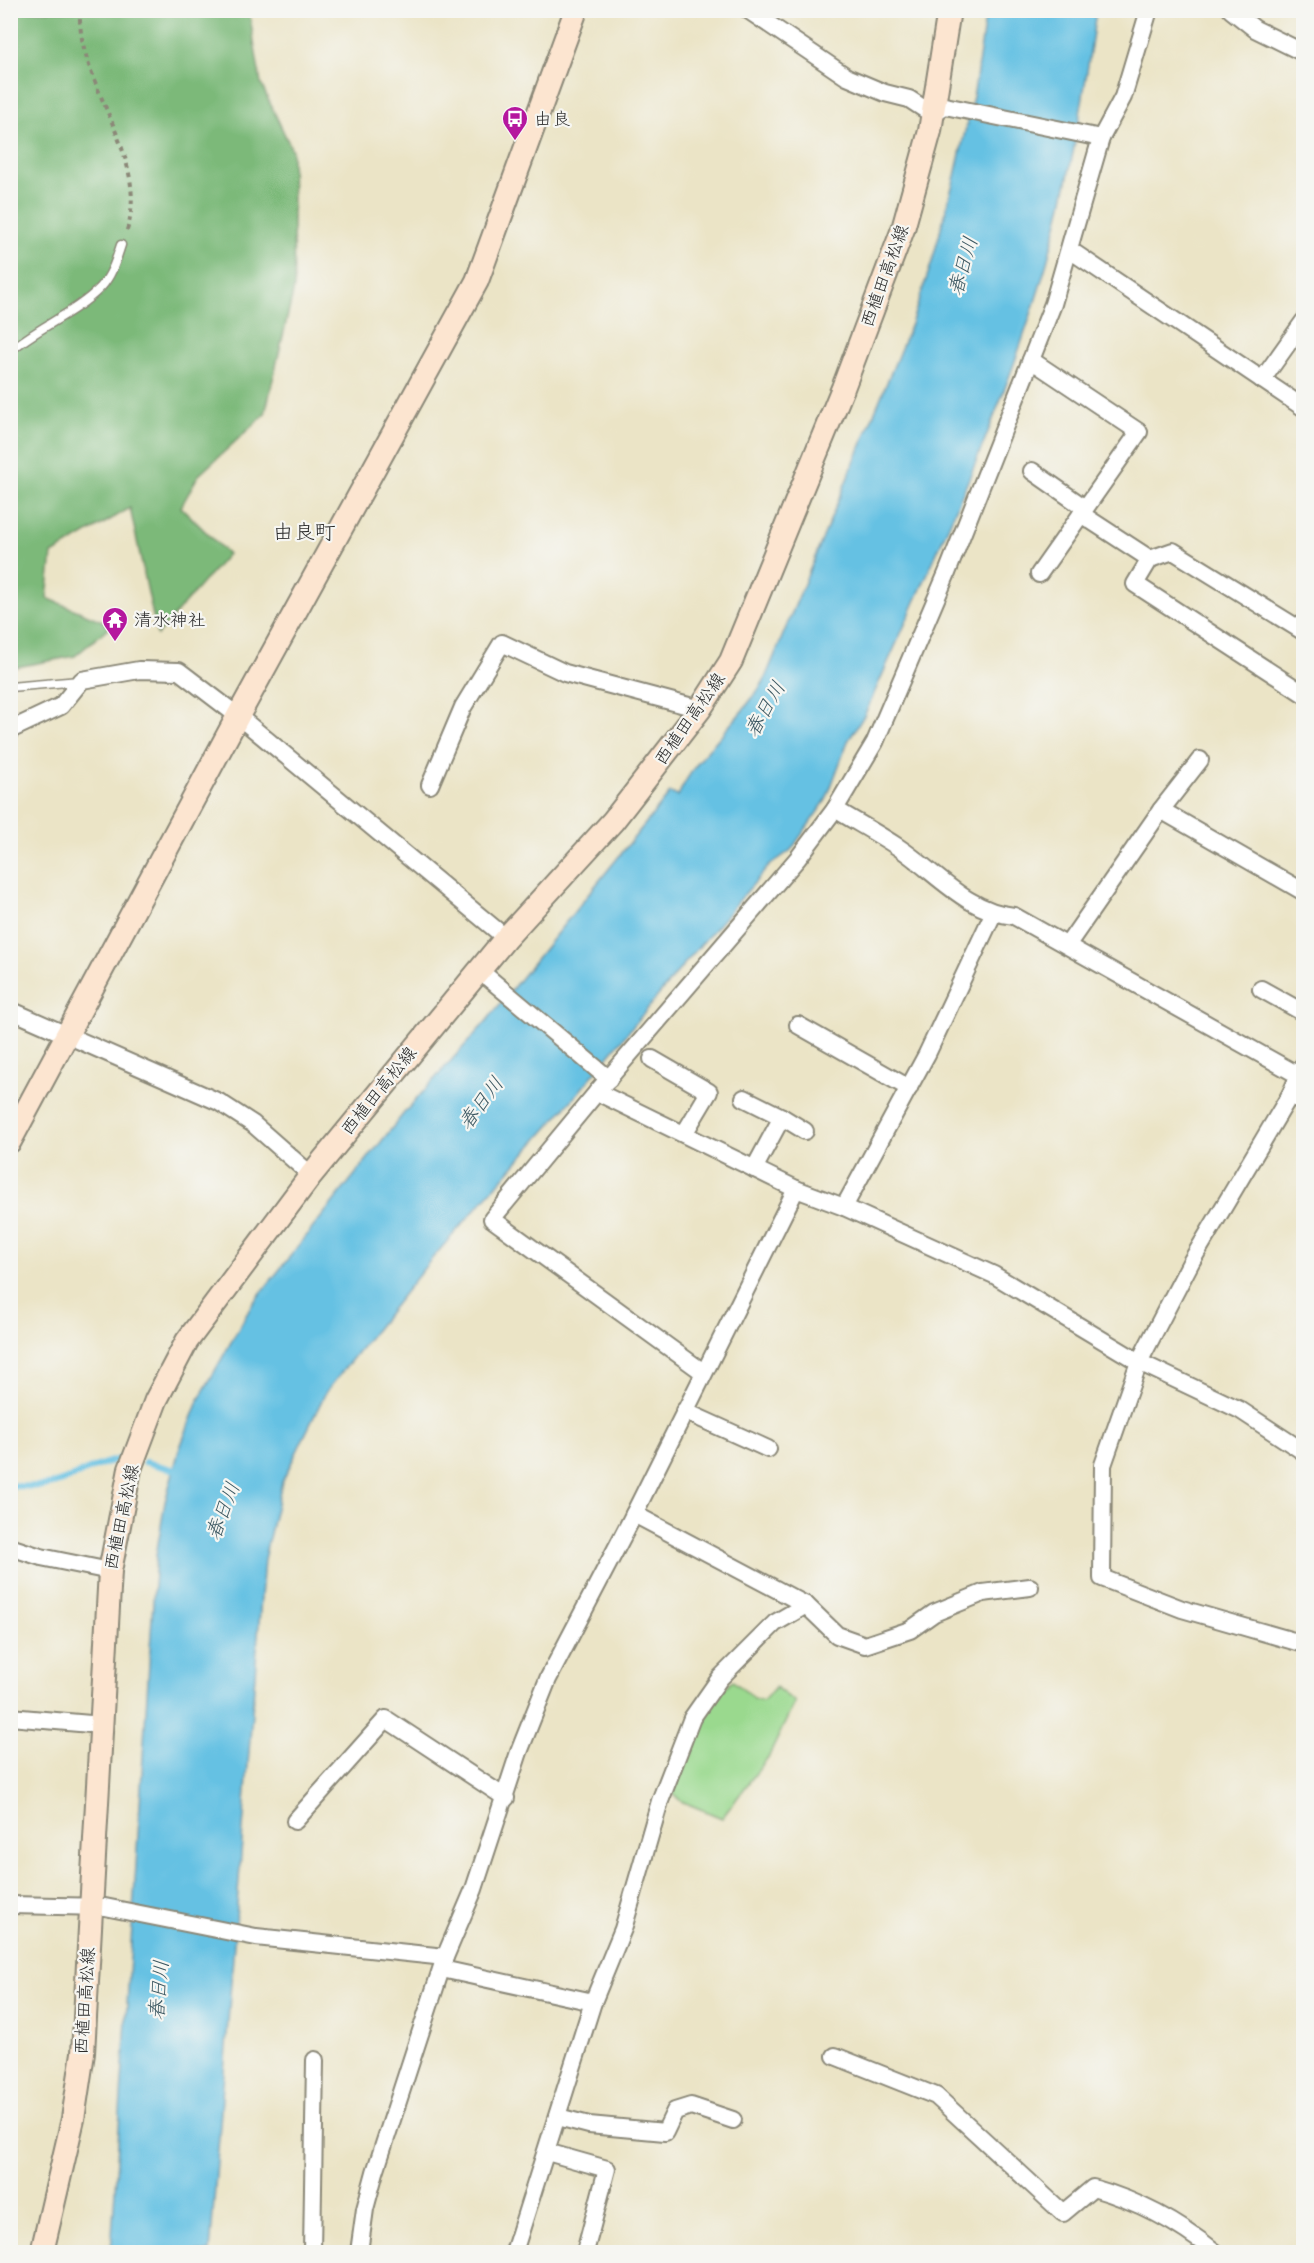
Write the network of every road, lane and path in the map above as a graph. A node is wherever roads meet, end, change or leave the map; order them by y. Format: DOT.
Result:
graph roads {
  1 [pos="80,10"];
  2 [pos="576,10"];
  3 [pos="748,10"];
  4 [pos="949,10"];
  5 [pos="1149,10"];
  6 [pos="1231,10"];
  7 [pos="1304,54"];
  8 [pos="932,114"];
  9 [pos="1095,137"];
  10 [pos="121,245"];
  11 [pos="1070,250"];
  12 [pos="1304,321"];
  13 [pos="10,351"];
  14 [pos="1031,360"];
  15 [pos="1262,380"];
  16 [pos="1304,408"];
  17 [pos="1032,471"];
  18 [pos="1083,511"];
  19 [pos="1150,559"];
  20 [pos="1038,574"];
  21 [pos="1304,632"];
  22 [pos="82,680"];
  23 [pos="10,687"];
  24 [pos="1304,694"];
  25 [pos="700,709"];
  26 [pos="238,716"];
  27 [pos="10,730"];
  28 [pos="1200,760"];
  29 [pos="430,785"];
  30 [pos="835,809"];
  31 [pos="1161,810"];
  32 [pos="1304,892"];
  33 [pos="993,914"];
  34 [pos="506,938"];
  35 [pos="1068,944"];
  36 [pos="479,970"];
  37 [pos="1261,989"];
  38 [pos="10,1010"];
  39 [pos="1304,1013"];
  40 [pos="798,1024"];
  41 [pos="67,1034"];
  42 [pos="652,1059"];
  43 [pos="1301,1070"];
  44 [pos="609,1079"];
  45 [pos="909,1088"];
  46 [pos="597,1092"];
  47 [pos="744,1098"];
  48 [pos="1297,1098"];
  49 [pos="782,1118"];
  50 [pos="805,1131"];
  51 [pos="684,1134"];
  52 [pos="10,1141"];
  53 [pos="754,1168"];
  54 [pos="312,1175"];
  55 [pos="796,1189"];
  56 [pos="843,1207"];
  57 [pos="1139,1362"];
  58 [pos="703,1372"];
  59 [pos="684,1411"];
  60 [pos="768,1449"];
  61 [pos="1304,1452"];
  62 [pos="634,1514"];
  63 [pos="10,1547"];
  64 [pos="110,1571"];
  65 [pos="1030,1587"];
  66 [pos="806,1605"];
  67 [pos="1304,1644"];
  68 [pos="10,1717"];
  69 [pos="102,1725"];
  70 [pos="506,1797"];
  71 [pos="294,1821"];
  72 [pos="10,1905"];
  73 [pos="98,1906"];
  74 [pos="443,1963"];
  75 [pos="593,2002"];
  76 [pos="835,2056"];
  77 [pos="315,2060"];
  78 [pos="558,2117"];
  79 [pos="733,2120"];
  80 [pos="547,2152"];
  81 [pos="42,2253"];
  82 [pos="312,2253"];
  83 [pos="359,2253"];
  84 [pos="514,2253"];
  85 [pos="585,2253"];
  86 [pos="1215,2253"];
  1 -- 10 [label="path"];
  2 -- 26 [label="main road"];
  3 -- 8 [label="street"];
  4 -- 8 [label="main road, 西植田高松線"];
  5 -- 9 [label="street"];
  6 -- 7 [label="street"];
  8 -- 9 [label="street"];
  8 -- 25 [label="main road, 西植田高松線"];
  9 -- 11 [label="street"];
  10 -- 13 [label="lane"];
  11 -- 14 [label="street"];
  11 -- 15 [label="street"];
  12 -- 15 [label="street"];
  14 -- 18 [label="street"];
  14 -- 30 [label="street"];
  15 -- 16 [label="street"];
  17 -- 18 [label="street"];
  18 -- 19 [label="street"];
  18 -- 20 [label="street"];
  19 -- 21 [label="street"];
  19 -- 24 [label="street"];
  22 -- 23 [label="lane"];
  22 -- 26 [label="street"];
  22 -- 27 [label="street"];
  25 -- 29 [label="street"];
  25 -- 34 [label="main road, 西植田高松線"];
  26 -- 34 [label="street"];
  26 -- 41 [label="main road"];
  28 -- 31 [label="street"];
  30 -- 33 [label="street"];
  30 -- 44 [label="street"];
  31 -- 32 [label="street"];
  31 -- 35 [label="street"];
  33 -- 35 [label="street"];
  33 -- 45 [label="street"];
  34 -- 36 [label="main road, 西植田高松線"];
  35 -- 43 [label="street"];
  36 -- 44 [label="street"];
  36 -- 54 [label="main road, 西植田高松線"];
  37 -- 39 [label="street"];
  38 -- 41 [label="street"];
  40 -- 45 [label="street"];
  41 -- 52 [label="main road"];
  41 -- 54 [label="street"];
  42 -- 51 [label="street"];
  43 -- 48 [label="street"];
  44 -- 46 [label="street"];
  45 -- 56 [label="street"];
  46 -- 51 [label="street"];
  46 -- 58 [label="street"];
  47 -- 49 [label="street"];
  48 -- 57 [label="street"];
  49 -- 50 [label="street"];
  49 -- 53 [label="street"];
  51 -- 53 [label="street"];
  53 -- 55 [label="street"];
  54 -- 64 [label="main road, 西植田高松線"];
  55 -- 56 [label="street"];
  55 -- 58 [label="street"];
  56 -- 57 [label="street"];
  57 -- 61 [label="street"];
  57 -- 67 [label="street"];
  58 -- 59 [label="street"];
  59 -- 60 [label="street"];
  59 -- 62 [label="street"];
  62 -- 66 [label="street"];
  62 -- 70 [label="street"];
  63 -- 64 [label="street"];
  64 -- 69 [label="main road, 西植田高松線"];
  65 -- 66 [label="street"];
  66 -- 75 [label="street"];
  68 -- 69 [label="street"];
  69 -- 73 [label="main road, 西植田高松線"];
  70 -- 71 [label="street"];
  70 -- 74 [label="street"];
  72 -- 73 [label="street"];
  73 -- 74 [label="street"];
  73 -- 81 [label="main road, 西植田高松線"];
  74 -- 75 [label="street"];
  74 -- 83 [label="street"];
  75 -- 78 [label="street"];
  76 -- 86 [label="street"];
  77 -- 82 [label="street"];
  78 -- 79 [label="street"];
  78 -- 80 [label="street"];
  80 -- 84 [label="street"];
  80 -- 85 [label="street"];
}
